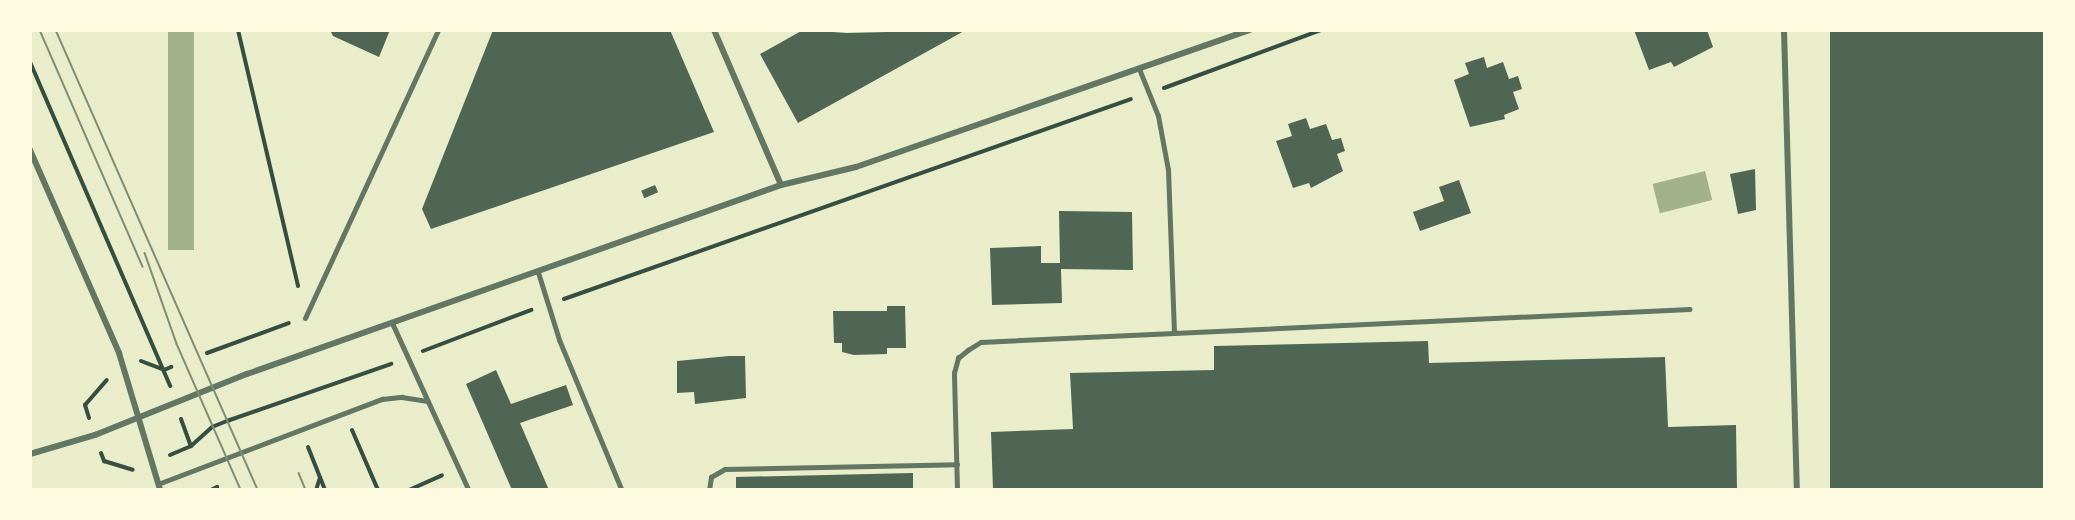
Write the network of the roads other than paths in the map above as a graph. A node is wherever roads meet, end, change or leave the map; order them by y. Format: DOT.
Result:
graph roads {
  1 [pos="438,30"];
  2 [pos="714,30"];
  3 [pos="1250,30"];
  4 [pos="1784,30"];
  5 [pos="1139,69"];
  6 [pos="30,150"];
  7 [pos="781,185"];
  8 [pos="538,271"];
  9 [pos="1689,309"];
  10 [pos="305,318"];
  11 [pos="392,322"];
  12 [pos="1174,333"];
  13 [pos="428,401"];
  14 [pos="136,418"];
  15 [pos="30,454"];
  16 [pos="957,464"];
  17 [pos="159,487"];
  18 [pos="469,490"];
  19 [pos="622,490"];
  20 [pos="709,490"];
  21 [pos="957,490"];
  22 [pos="1797,490"];
  1 -- 10 [label="street"];
  2 -- 7 [label="street"];
  3 -- 5 [label="street"];
  4 -- 22 [label="street"];
  5 -- 7 [label="street"];
  5 -- 12 [label="lane"];
  6 -- 14 [label="street"];
  7 -- 8 [label="street"];
  8 -- 11 [label="street"];
  8 -- 19 [label="lane"];
  9 -- 12 [label="lane"];
  11 -- 13 [label="lane"];
  11 -- 14 [label="street"];
  12 -- 16 [label="lane"];
  13 -- 17 [label="lane"];
  13 -- 18 [label="lane"];
  14 -- 15 [label="street"];
  14 -- 17 [label="street"];
  16 -- 20 [label="lane"];
  16 -- 21 [label="lane"];
}
